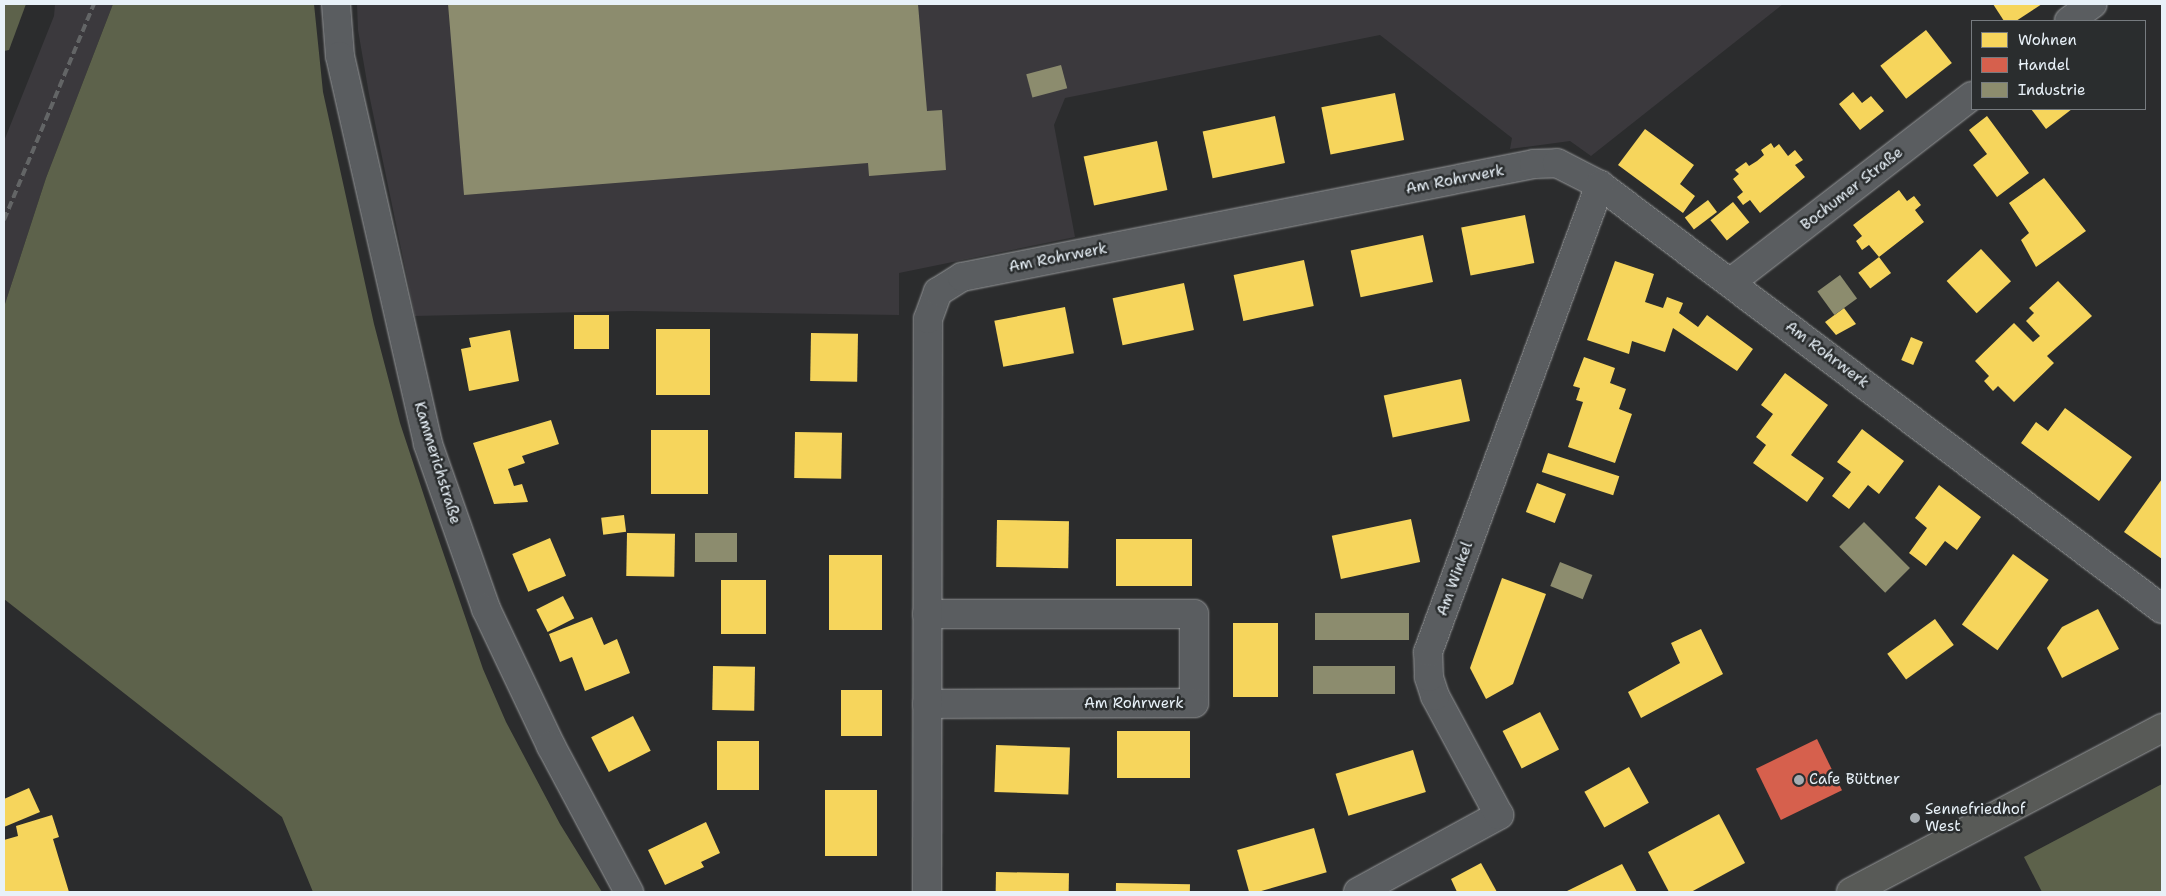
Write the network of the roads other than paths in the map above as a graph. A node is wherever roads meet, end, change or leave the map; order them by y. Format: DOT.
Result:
graph roads {
  1 [pos="336,4"];
  2 [pos="2092,4"];
  3 [pos="2070,20"];
  4 [pos="1971,97"];
  5 [pos="1600,185"];
  6 [pos="1731,282"];
  7 [pos="2162,609"];
  8 [pos="927,614"];
  9 [pos="927,704"];
  10 [pos="2162,728"];
  11 [pos="629,892"];
  12 [pos="927,892"];
  13 [pos="1358,892"];
  14 [pos="1851,892"];
  1 -- 11 [label="street, Kammerichstraße"];
  2 -- 3 [label="street"];
  4 -- 6 [label="street, Bochumer Straße"];
  5 -- 6 [label="street, Am Rohrwerk"];
  5 -- 8 [label="street, Am Rohrwerk"];
  5 -- 13 [label="street, Am Winkel"];
  6 -- 7 [label="street, Am Rohrwerk"];
  8 -- 9 [label="street, Am Rohrwerk"];
  8 -- 9 [label="street, Am Rohrwerk"];
  9 -- 12 [label="street, Am Rohrwerk"];
  10 -- 14 [label="main road"];
}
